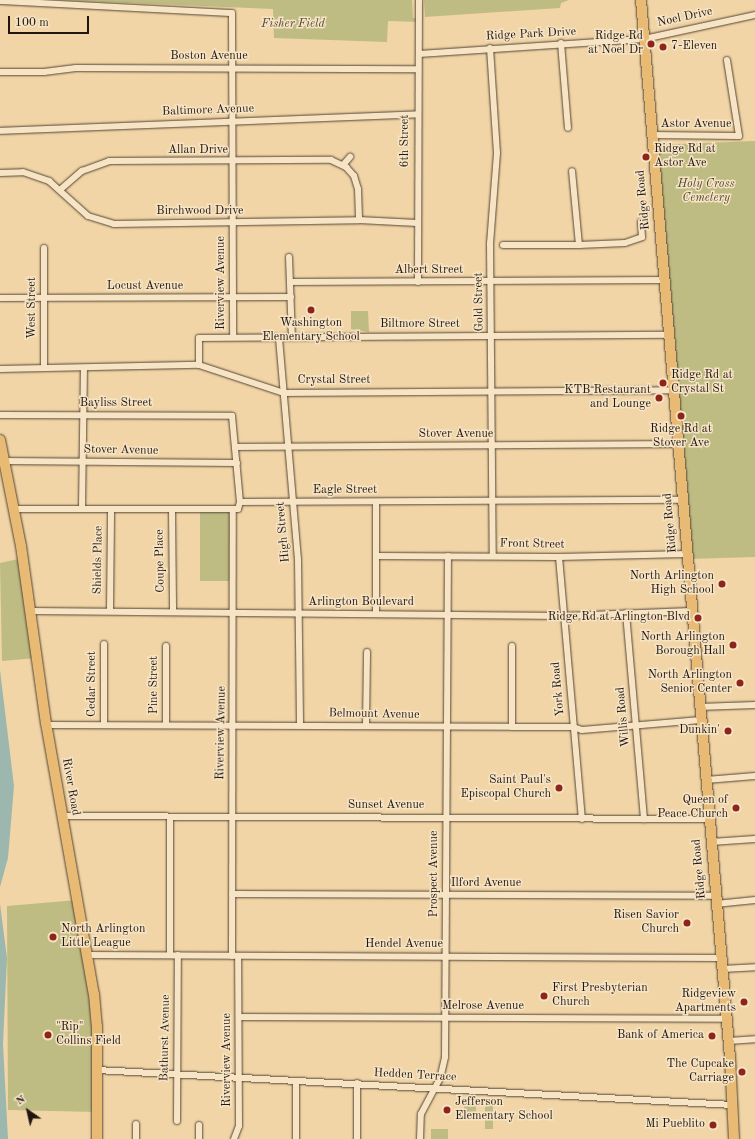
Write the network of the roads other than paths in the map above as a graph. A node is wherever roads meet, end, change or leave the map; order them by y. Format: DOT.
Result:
graph roads {
  1 [pos="419,0"];
  2 [pos="641,0"];
  3 [pos="0,1"];
  4 [pos="755,14"];
  5 [pos="644,38"];
  6 [pos="561,43"];
  7 [pos="490,48"];
  8 [pos="418,54"];
  9 [pos="727,60"];
  10 [pos="233,68"];
  11 [pos="418,69"];
  12 [pos="0,72"];
  13 [pos="417,114"];
  14 [pos="233,121"];
  15 [pos="568,128"];
  16 [pos="0,131"];
  17 [pos="652,136"];
  18 [pos="350,157"];
  19 [pos="233,162"];
  20 [pos="343,165"];
  21 [pos="572,171"];
  22 [pos="0,173"];
  23 [pos="61,189"];
  24 [pos="359,220"];
  25 [pos="641,222"];
  26 [pos="417,223"];
  27 [pos="233,224"];
  28 [pos="579,244"];
  29 [pos="503,245"];
  30 [pos="44,248"];
  31 [pos="289,257"];
  32 [pos="664,280"];
  33 [pos="491,281"];
  34 [pos="290,282"];
  35 [pos="418,282"];
  36 [pos="291,297"];
  37 [pos="0,298"];
  38 [pos="44,298"];
  39 [pos="234,298"];
  40 [pos="668,335"];
  41 [pos="492,336"];
  42 [pos="233,337"];
  43 [pos="292,337"];
  44 [pos="279,338"];
  45 [pos="199,364"];
  46 [pos="44,368"];
  47 [pos="0,369"];
  48 [pos="84,369"];
  49 [pos="673,390"];
  50 [pos="492,391"];
  51 [pos="284,393"];
  52 [pos="0,415"];
  53 [pos="83,415"];
  54 [pos="0,440"];
  55 [pos="678,444"];
  56 [pos="492,446"];
  57 [pos="235,447"];
  58 [pos="288,447"];
  59 [pos="4,461"];
  60 [pos="83,461"];
  61 [pos="237,463"];
  62 [pos="682,500"];
  63 [pos="493,501"];
  64 [pos="240,502"];
  65 [pos="292,502"];
  66 [pos="376,502"];
  67 [pos="82,508"];
  68 [pos="14,509"];
  69 [pos="111,509"];
  70 [pos="172,510"];
  71 [pos="233,510"];
  72 [pos="687,554"];
  73 [pos="376,556"];
  74 [pos="448,556"];
  75 [pos="494,556"];
  76 [pos="559,557"];
  77 [pos="30,611"];
  78 [pos="110,611"];
  79 [pos="691,611"];
  80 [pos="173,612"];
  81 [pos="234,612"];
  82 [pos="298,613"];
  83 [pos="626,613"];
  84 [pos="376,614"];
  85 [pos="448,615"];
  86 [pos="564,616"];
  87 [pos="104,644"];
  88 [pos="166,646"];
  89 [pos="512,646"];
  90 [pos="367,652"];
  91 [pos="755,705"];
  92 [pos="700,707"];
  93 [pos="701,720"];
  94 [pos="46,725"];
  95 [pos="104,725"];
  96 [pos="166,725"];
  97 [pos="233,725"];
  98 [pos="300,725"];
  99 [pos="636,725"];
  100 [pos="366,726"];
  101 [pos="447,727"];
  102 [pos="512,727"];
  103 [pos="573,727"];
  104 [pos="755,776"];
  105 [pos="706,780"];
  106 [pos="62,816"];
  107 [pos="170,817"];
  108 [pos="232,817"];
  109 [pos="446,818"];
  110 [pos="582,819"];
  111 [pos="709,819"];
  112 [pos="644,820"];
  113 [pos="755,839"];
  114 [pos="711,842"];
  115 [pos="232,894"];
  116 [pos="446,894"];
  117 [pos="716,900"];
  118 [pos="755,900"];
  119 [pos="87,955"];
  120 [pos="170,955"];
  121 [pos="178,955"];
  122 [pos="235,956"];
  123 [pos="446,956"];
  124 [pos="721,958"];
  125 [pos="755,966"];
  126 [pos="722,969"];
  127 [pos="239,1017"];
  128 [pos="446,1018"];
  129 [pos="726,1020"];
  130 [pos="755,1039"];
  131 [pos="728,1042"];
  132 [pos="97,1070"];
  133 [pos="177,1073"];
  134 [pos="239,1077"];
  135 [pos="296,1081"];
  136 [pos="357,1083"];
  137 [pos="433,1088"];
  138 [pos="732,1105"];
  139 [pos="177,1120"];
  140 [pos="136,1124"];
  141 [pos="199,1125"];
  142 [pos="97,1139"];
  143 [pos="136,1139"];
  144 [pos="199,1139"];
  145 [pos="234,1139"];
  146 [pos="296,1139"];
  147 [pos="357,1139"];
  148 [pos="420,1139"];
  149 [pos="734,1139"];
  1 -- 8 [label="street, 6th Street"];
  2 -- 5 [label="main road, Ridge Road"];
  3 -- 10 [label="street, Riverview Avenue"];
  4 -- 5 [label="street, Noel Drive"];
  5 -- 6 [label="street, Ridge Park Drive"];
  5 -- 17 [label="main road, Ridge Road"];
  6 -- 7 [label="street, Ridge Park Drive"];
  6 -- 15 [label="street"];
  7 -- 8 [label="street, Ridge Park Drive"];
  7 -- 33 [label="street, Gold Street"];
  8 -- 11 [label="street, 6th Street"];
  9 -- 17 [label="street, Astor Avenue"];
  10 -- 11 [label="street, Boston Avenue"];
  10 -- 12 [label="street, Boston Avenue"];
  10 -- 14 [label="street, Riverview Avenue"];
  11 -- 13 [label="street, 6th Street"];
  13 -- 14 [label="street, Baltimore Avenue"];
  13 -- 26 [label="street, 6th Street"];
  14 -- 16 [label="street, Baltimore Avenue"];
  14 -- 19 [label="street, Riverview Avenue"];
  17 -- 32 [label="main road, Ridge Road"];
  18 -- 20 [label="street"];
  19 -- 20 [label="street, Allan Drive"];
  19 -- 23 [label="street, Allan Drive"];
  19 -- 27 [label="street, Riverview Avenue"];
  20 -- 24 [label="street"];
  21 -- 28 [label="street"];
  22 -- 23 [label="street, Birchwood Drive"];
  23 -- 27 [label="street, Birchwood Drive"];
  24 -- 26 [label="street, Birchwood Drive"];
  24 -- 27 [label="street, Birchwood Drive"];
  25 -- 28 [label="street"];
  26 -- 35 [label="street, 6th Street"];
  27 -- 39 [label="street, Riverview Avenue"];
  28 -- 29 [label="street"];
  30 -- 38 [label="street, West Street"];
  31 -- 34 [label="street"];
  32 -- 33 [label="street, Albert Street"];
  32 -- 40 [label="main road, Ridge Road"];
  33 -- 35 [label="street, Albert Street"];
  33 -- 41 [label="street, Gold Street"];
  34 -- 35 [label="street, Albert Street"];
  34 -- 36 [label="street"];
  36 -- 39 [label="street, Locust Avenue"];
  36 -- 43 [label="street"];
  37 -- 38 [label="street, Locust Avenue"];
  38 -- 39 [label="street, Locust Avenue"];
  38 -- 46 [label="street, West Street"];
  39 -- 42 [label="street, Riverview Avenue"];
  40 -- 41 [label="street, Biltmore Street"];
  40 -- 49 [label="main road, Ridge Road"];
  41 -- 43 [label="street, Biltmore Street"];
  41 -- 50 [label="street, Gold Street"];
  42 -- 44 [label="street, Biltmore Street"];
  42 -- 45 [label="street, Biltmore Street"];
  43 -- 44 [label="street, Biltmore Street"];
  44 -- 51 [label="street, High Street"];
  45 -- 48 [label="street, Crystal Street"];
  45 -- 51 [label="street, Crystal Street"];
  46 -- 47 [label="street, Crystal Street"];
  46 -- 48 [label="street, Crystal Street"];
  48 -- 53 [label="street"];
  49 -- 50 [label="street, Crystal Street"];
  49 -- 55 [label="main road, Ridge Road"];
  50 -- 51 [label="street, Crystal Street"];
  50 -- 56 [label="street, Gold Street"];
  51 -- 58 [label="street, High Street"];
  52 -- 53 [label="street, Bayliss Street"];
  53 -- 57 [label="street, Bayliss Street"];
  53 -- 60 [label="street"];
  54 -- 59 [label="main road, River Road"];
  55 -- 56 [label="street, Stover Avenue"];
  55 -- 62 [label="main road, Ridge Road"];
  56 -- 58 [label="street, Stover Avenue"];
  56 -- 63 [label="street, Gold Street"];
  57 -- 58 [label="street, Stover Avenue"];
  57 -- 61 [label="street"];
  58 -- 65 [label="street, High Street"];
  59 -- 60 [label="street, Stover Avenue"];
  59 -- 68 [label="main road, River Road"];
  60 -- 61 [label="street, Stover Avenue"];
  60 -- 67 [label="street"];
  61 -- 64 [label="street"];
  62 -- 63 [label="street, Eagle Street"];
  62 -- 72 [label="main road, Ridge Road"];
  63 -- 66 [label="street, Eagle Street"];
  63 -- 75 [label="street, Gold Street"];
  64 -- 65 [label="street, Eagle Street"];
  64 -- 71 [label="street"];
  65 -- 66 [label="street, Eagle Street"];
  65 -- 82 [label="street, High Street"];
  66 -- 73 [label="street"];
  67 -- 68 [label="street"];
  67 -- 69 [label="street"];
  68 -- 77 [label="main road, River Road"];
  69 -- 70 [label="street"];
  69 -- 78 [label="street, Shields Place"];
  70 -- 71 [label="street"];
  70 -- 80 [label="street, Coupe Place"];
  71 -- 81 [label="street, Riverview Avenue"];
  72 -- 76 [label="street, Front Street"];
  72 -- 79 [label="main road, Ridge Road"];
  73 -- 74 [label="street, Front Street"];
  73 -- 84 [label="street"];
  74 -- 75 [label="street, Front Street"];
  74 -- 85 [label="street, Prospect Avenue"];
  75 -- 76 [label="street, Front Street"];
  76 -- 86 [label="street, York Road"];
  77 -- 78 [label="street, Arlington Boulevard"];
  77 -- 94 [label="main road, River Road"];
  78 -- 80 [label="street, Arlington Boulevard"];
  79 -- 83 [label="street, Arlington Boulevard"];
  79 -- 92 [label="main road, Ridge Road"];
  80 -- 81 [label="street, Arlington Boulevard"];
  81 -- 82 [label="street, Arlington Boulevard"];
  81 -- 97 [label="street, Riverview Avenue"];
  82 -- 84 [label="street, Arlington Boulevard"];
  82 -- 98 [label="street, High Street"];
  83 -- 86 [label="street, Arlington Boulevard"];
  83 -- 99 [label="street, Willis Road"];
  84 -- 85 [label="street, Arlington Boulevard"];
  85 -- 86 [label="street, Arlington Boulevard"];
  85 -- 101 [label="street, Prospect Avenue"];
  86 -- 103 [label="street, York Road"];
  87 -- 95 [label="street, Cedar Street"];
  88 -- 96 [label="street, Pine Street"];
  89 -- 102 [label="street"];
  90 -- 100 [label="street"];
  91 -- 92 [label="street"];
  92 -- 93 [label="main road, Ridge Road"];
  93 -- 99 [label="street, Belmount Avenue"];
  93 -- 105 [label="main road, Ridge Road"];
  94 -- 95 [label="street, Belmount Avenue"];
  94 -- 106 [label="main road, River Road"];
  95 -- 96 [label="street, Belmount Avenue"];
  96 -- 97 [label="street, Belmount Avenue"];
  97 -- 98 [label="street, Belmount Avenue"];
  97 -- 108 [label="street, Riverview Avenue"];
  98 -- 100 [label="street, Belmount Avenue"];
  99 -- 103 [label="street, Belmount Avenue"];
  99 -- 112 [label="street, Willis Road"];
  100 -- 101 [label="street, Belmount Avenue"];
  101 -- 102 [label="street, Belmount Avenue"];
  101 -- 109 [label="street, Prospect Avenue"];
  102 -- 103 [label="street, Belmount Avenue"];
  103 -- 110 [label="street, York Road"];
  104 -- 105 [label="street"];
  105 -- 111 [label="main road, Ridge Road"];
  106 -- 107 [label="street, Sunset Avenue"];
  106 -- 119 [label="main road, River Road"];
  107 -- 108 [label="street, Sunset Avenue"];
  107 -- 120 [label="street"];
  108 -- 109 [label="street, Sunset Avenue"];
  108 -- 115 [label="street, Riverview Avenue"];
  109 -- 110 [label="street, Sunset Avenue"];
  109 -- 116 [label="street, Prospect Avenue"];
  110 -- 112 [label="street, Sunset Avenue"];
  111 -- 112 [label="street, Sunset Avenue"];
  111 -- 114 [label="main road, Ridge Road"];
  113 -- 114 [label="street"];
  114 -- 117 [label="main road, Ridge Road"];
  115 -- 116 [label="street, Ilford Avenue"];
  115 -- 122 [label="street, Riverview Avenue"];
  116 -- 117 [label="street, Ilford Avenue"];
  116 -- 123 [label="street, Prospect Avenue"];
  117 -- 118 [label="street, Ilford Avenue"];
  117 -- 124 [label="main road, Ridge Road"];
  119 -- 120 [label="street, Hendel Avenue"];
  119 -- 132 [label="main road, River Road"];
  120 -- 121 [label="street, Hendel Avenue"];
  121 -- 122 [label="street, Hendel Avenue"];
  121 -- 133 [label="street, Bathurst Avenue"];
  122 -- 123 [label="street, Hendel Avenue"];
  122 -- 127 [label="street, Riverview Avenue"];
  123 -- 124 [label="street, Hendel Avenue"];
  123 -- 128 [label="street, Prospect Avenue"];
  124 -- 126 [label="main road, Ridge Road"];
  125 -- 126 [label="street"];
  126 -- 129 [label="main road, Ridge Road"];
  127 -- 128 [label="street, Melrose Avenue"];
  127 -- 134 [label="street, Riverview Avenue"];
  128 -- 129 [label="street, Melrose Avenue"];
  128 -- 137 [label="street, Prospect Avenue"];
  129 -- 131 [label="main road, Ridge Road"];
  130 -- 131 [label="street"];
  131 -- 138 [label="main road, Ridge Road"];
  132 -- 133 [label="street, Hedden Terrace"];
  132 -- 142 [label="main road, River Road"];
  133 -- 134 [label="street, Hedden Terrace"];
  133 -- 139 [label="street, Bathurst Avenue"];
  134 -- 135 [label="street, Hedden Terrace"];
  134 -- 145 [label="street, Riverview Avenue"];
  135 -- 136 [label="street, Hedden Terrace"];
  135 -- 146 [label="street"];
  136 -- 137 [label="street, Hedden Terrace"];
  136 -- 147 [label="street"];
  137 -- 138 [label="street, Hedden Terrace"];
  137 -- 148 [label="street, Prospect Avenue"];
  138 -- 149 [label="main road, Ridge Road"];
  140 -- 143 [label="street"];
  141 -- 144 [label="street"];
}
